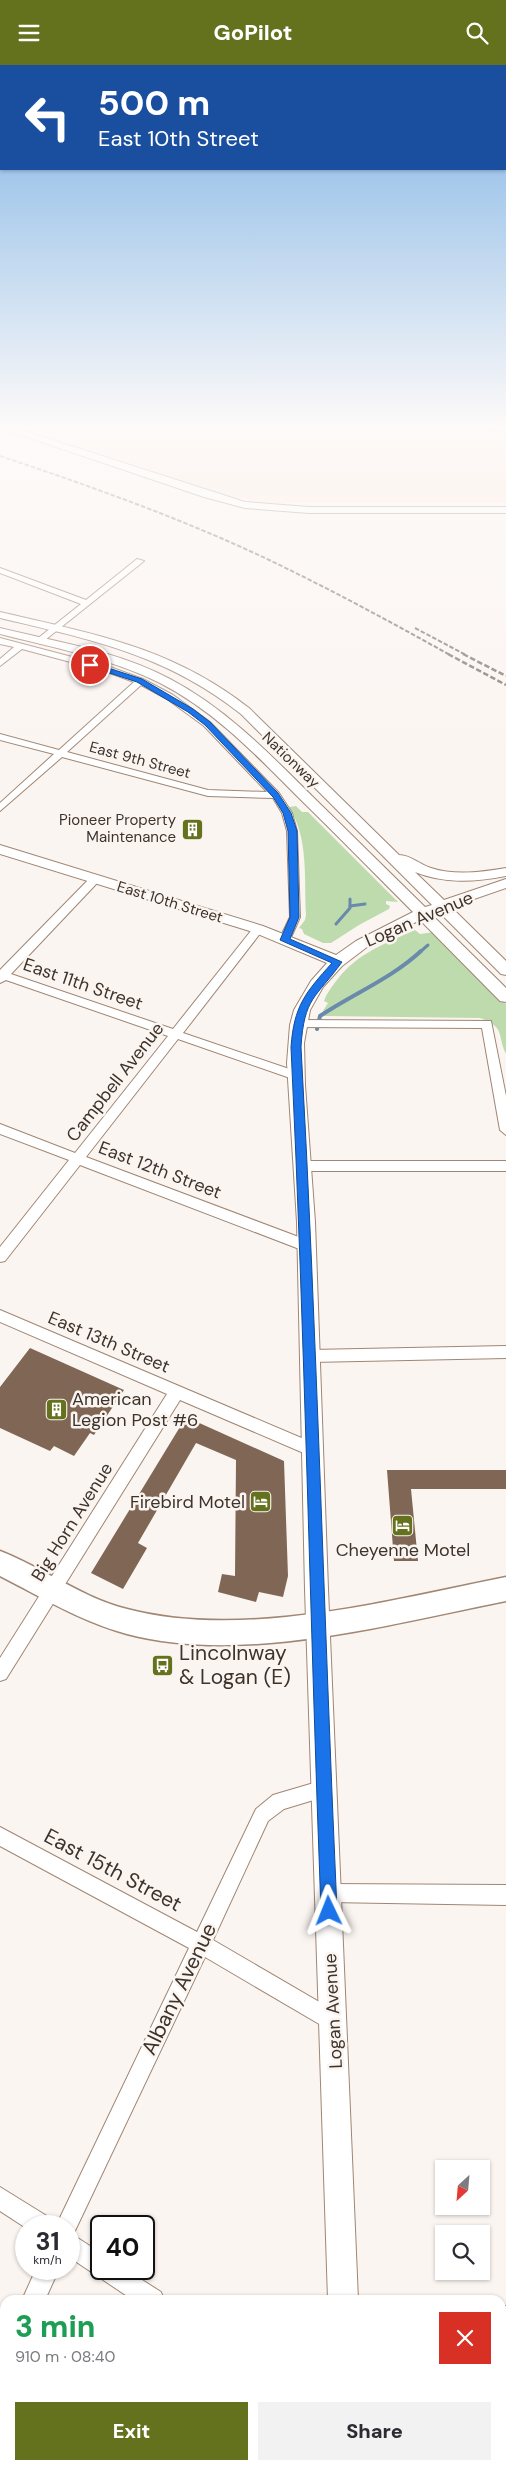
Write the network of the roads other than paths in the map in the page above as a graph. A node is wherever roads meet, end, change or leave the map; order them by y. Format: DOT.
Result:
graph roads {
  1 [pos="140,561"];
  2 [pos="0,570"];
  3 [pos="86,603"];
  4 [pos="0,615"];
  5 [pos="54,629"];
  6 [pos="0,631"];
  7 [pos="0,641"];
  8 [pos="40,641"];
  9 [pos="21,646"];
  10 [pos="0,663"];
  11 [pos="140,681"];
  12 [pos="0,737"];
  13 [pos="59,754"];
  14 [pos="276,795"];
  15 [pos="0,807"];
  16 [pos="374,839"];
  17 [pos="0,849"];
  18 [pos="506,871"];
  19 [pos="95,879"];
  20 [pos="506,883"];
  21 [pos="442,907"];
  22 [pos="423,914"];
  23 [pos="258,929"];
  24 [pos="285,940"];
  25 [pos="338,962"];
  26 [pos="506,970"];
  27 [pos="1,976"];
  28 [pos="506,997"];
  29 [pos="298,1024"];
  30 [pos="175,1034"];
  31 [pos="297,1076"];
  32 [pos="0,1129"];
  33 [pos="506,1130"];
  34 [pos="77,1159"];
  35 [pos="506,1165"];
  36 [pos="303,1167"];
  37 [pos="307,1247"];
  38 [pos="0,1257"];
  39 [pos="0,1316"];
  40 [pos="506,1352"];
  41 [pos="310,1356"];
  42 [pos="177,1392"];
  43 [pos="313,1450"];
  44 [pos="0,1563"];
  45 [pos="506,1589"];
  46 [pos="52,1590"];
  47 [pos="318,1625"];
  48 [pos="0,1673"];
  49 [pos="324,1789"];
  50 [pos="0,1836"];
  51 [pos="328,1893"];
  52 [pos="506,1895"];
  53 [pos="202,1945"];
  54 [pos="333,2021"];
  55 [pos="0,2198"];
  56 [pos="26,2215"];
  57 [pos="72,2215"];
  58 [pos="43,2280"];
  59 [pos="123,2280"];
  60 [pos="35,2295"];
  61 [pos="145,2295"];
  62 [pos="343,2295"];
  1 -- 3 [label="street"];
  2 -- 3 [label="street"];
  3 -- 5 [label="street"];
  4 -- 5 [label="main road, Nationway"];
  5 -- 8 [label="street"];
  5 -- 16 [label="main road, Nationway"];
  6 -- 8 [label="main road, Nationway"];
  7 -- 9 [label="street"];
  8 -- 22 [label="main road, Nationway"];
  9 -- 10 [label="street"];
  9 -- 11 [label="street"];
  11 -- 13 [label="street"];
  11 -- 14 [label="street"];
  12 -- 13 [label="street, East 9th Street"];
  13 -- 14 [label="street, East 9th Street"];
  13 -- 15 [label="street"];
  14 -- 24 [label="street"];
  16 -- 18 [label="main road"];
  16 -- 21 [label="main road, Nationway"];
  17 -- 19 [label="main road, East 10th Street"];
  19 -- 23 [label="main road, East 10th Street"];
  19 -- 27 [label="street"];
  20 -- 21 [label="main road, Logan Avenue"];
  21 -- 22 [label="main road, Logan Avenue"];
  21 -- 26 [label="main road, Nationway"];
  22 -- 25 [label="main road, Logan Avenue"];
  22 -- 28 [label="main road, Nationway"];
  23 -- 24 [label="main road, East 10th Street"];
  23 -- 30 [label="street, Campbell Avenue"];
  24 -- 25 [label="main road, East 10th Street"];
  25 -- 29 [label="main road, Logan Avenue"];
  27 -- 30 [label="street, East 11th Street"];
  29 -- 31 [label="main road, Logan Avenue"];
  29 -- 33 [label="street"];
  30 -- 31 [label="street, East 11th Street"];
  30 -- 34 [label="street, Campbell Avenue"];
  31 -- 36 [label="main road, Logan Avenue"];
  32 -- 34 [label="street, East 12th Street"];
  34 -- 37 [label="street, East 12th Street"];
  34 -- 38 [label="street, Campbell Avenue"];
  35 -- 36 [label="street"];
  36 -- 37 [label="main road, Logan Avenue"];
  37 -- 41 [label="main road, Logan Avenue"];
  39 -- 42 [label="street, East 13th Street"];
  40 -- 41 [label="street"];
  41 -- 43 [label="main road, Logan Avenue"];
  42 -- 43 [label="street, East 13th Street"];
  42 -- 46 [label="street, Big Horn Avenue"];
  43 -- 47 [label="main road, Logan Avenue"];
  44 -- 46 [label="main road"];
  45 -- 47 [label="main road"];
  46 -- 47 [label="main road"];
  46 -- 48 [label="street, Big Horn Avenue"];
  47 -- 49 [label="main road, Logan Avenue"];
  49 -- 51 [label="main road, Logan Avenue"];
  49 -- 53 [label="street, Albany Avenue"];
  50 -- 53 [label="street, East 15th Street"];
  51 -- 52 [label="street"];
  51 -- 54 [label="main road, Logan Avenue"];
  53 -- 54 [label="street, East 15th Street"];
  53 -- 57 [label="street, Albany Avenue"];
  54 -- 62 [label="main road, Logan Avenue"];
  55 -- 56 [label="street"];
  58 -- 60 [label="street"];
  59 -- 61 [label="street"];
}
